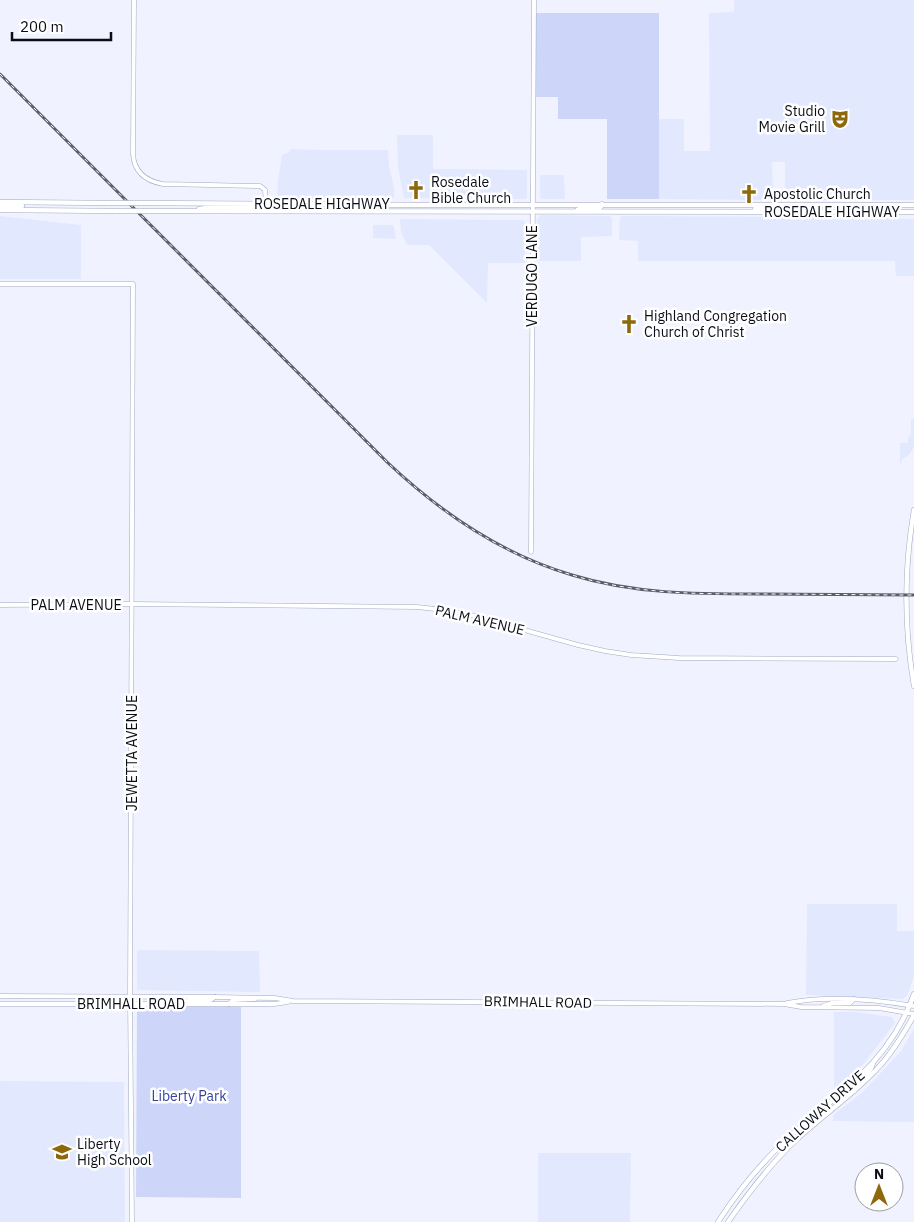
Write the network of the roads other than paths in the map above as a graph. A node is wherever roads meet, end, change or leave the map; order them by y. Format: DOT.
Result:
graph roads {
  1 [pos="134,0"];
  2 [pos="534,0"];
  3 [pos="0,204"];
  4 [pos="266,204"];
  5 [pos="312,204"];
  6 [pos="397,204"];
  7 [pos="430,204"];
  8 [pos="532,204"];
  9 [pos="602,204"];
  10 [pos="671,204"];
  11 [pos="809,205"];
  12 [pos="844,205"];
  13 [pos="914,205"];
  14 [pos="0,210"];
  15 [pos="193,211"];
  16 [pos="266,211"];
  17 [pos="346,211"];
  18 [pos="398,211"];
  19 [pos="532,211"];
  20 [pos="573,211"];
  21 [pos="617,212"];
  22 [pos="739,212"];
  23 [pos="810,212"];
  24 [pos="914,212"];
  25 [pos="0,284"];
  26 [pos="914,510"];
  27 [pos="530,552"];
  28 [pos="132,604"];
  29 [pos="0,605"];
  30 [pos="896,659"];
  31 [pos="914,686"];
  32 [pos="914,994"];
  33 [pos="0,996"];
  34 [pos="130,996"];
  35 [pos="215,996"];
  36 [pos="259,997"];
  37 [pos="854,999"];
  38 [pos="292,1001"];
  39 [pos="0,1004"];
  40 [pos="131,1004"];
  41 [pos="182,1004"];
  42 [pos="229,1004"];
  43 [pos="784,1004"];
  44 [pos="912,1006"];
  45 [pos="818,1007"];
  46 [pos="906,1013"];
  47 [pos="914,1014"];
  48 [pos="873,1062"];
  49 [pos="850,1086"];
  50 [pos="853,1092"];
  51 [pos="834,1108"];
  52 [pos="132,1222"];
  53 [pos="718,1222"];
  54 [pos="728,1222"];
  1 -- 4 [label="street"];
  2 -- 8 [label="street, VERDUGO LANE"];
  3 -- 4 [label="main road, ROSEDALE HIGHWAY, bridge"];
  4 -- 5 [label="main road, ROSEDALE HIGHWAY"];
  4 -- 15 [label="main road"];
  5 -- 6 [label="main road, ROSEDALE HIGHWAY"];
  5 -- 16 [label="main road"];
  6 -- 7 [label="main road, ROSEDALE HIGHWAY"];
  6 -- 17 [label="main road"];
  7 -- 8 [label="main road, ROSEDALE HIGHWAY"];
  7 -- 18 [label="main road"];
  8 -- 9 [label="main road, ROSEDALE HIGHWAY"];
  8 -- 19 [label="street, VERDUGO LANE"];
  9 -- 10 [label="main road, ROSEDALE HIGHWAY"];
  9 -- 20 [label="main road"];
  10 -- 11 [label="main road, ROSEDALE HIGHWAY"];
  10 -- 21 [label="main road"];
  11 -- 12 [label="main road, ROSEDALE HIGHWAY"];
  11 -- 22 [label="main road"];
  12 -- 13 [label="main road, ROSEDALE HIGHWAY"];
  12 -- 23 [label="main road"];
  14 -- 15 [label="main road, ROSEDALE HIGHWAY, bridge"];
  15 -- 16 [label="main road, ROSEDALE HIGHWAY"];
  16 -- 17 [label="main road, ROSEDALE HIGHWAY"];
  17 -- 18 [label="main road, ROSEDALE HIGHWAY"];
  18 -- 19 [label="main road, ROSEDALE HIGHWAY"];
  19 -- 20 [label="main road, ROSEDALE HIGHWAY"];
  19 -- 27 [label="street, VERDUGO LANE"];
  20 -- 21 [label="main road, ROSEDALE HIGHWAY"];
  21 -- 22 [label="main road, ROSEDALE HIGHWAY"];
  22 -- 23 [label="main road, ROSEDALE HIGHWAY"];
  23 -- 24 [label="main road, ROSEDALE HIGHWAY"];
  25 -- 28 [label="street, JEWETTA AVENUE"];
  26 -- 31 [label="main road"];
  28 -- 29 [label="street, PALM AVENUE"];
  28 -- 30 [label="street, PALM AVENUE"];
  28 -- 34 [label="street, JEWETTA AVENUE"];
  32 -- 44 [label="main road, CALLOWAY DRIVE"];
  33 -- 34 [label="street, BRIMHALL ROAD"];
  34 -- 35 [label="street, BRIMHALL ROAD"];
  34 -- 40 [label="street, JEWETTA AVENUE"];
  35 -- 36 [label="street, BRIMHALL ROAD"];
  35 -- 41 [label="street"];
  36 -- 38 [label="street, BRIMHALL ROAD"];
  36 -- 42 [label="street"];
  37 -- 43 [label="street, BRIMHALL ROAD"];
  37 -- 44 [label="street, BRIMHALL ROAD"];
  37 -- 45 [label="street"];
  38 -- 42 [label="street, BRIMHALL ROAD"];
  38 -- 43 [label="street, BRIMHALL ROAD"];
  39 -- 40 [label="street, BRIMHALL ROAD"];
  40 -- 41 [label="street, BRIMHALL ROAD"];
  40 -- 52 [label="street, JEWETTA AVENUE"];
  41 -- 42 [label="street, BRIMHALL ROAD"];
  43 -- 45 [label="street, BRIMHALL ROAD"];
  44 -- 46 [label="main road, CALLOWAY DRIVE"];
  45 -- 46 [label="street, BRIMHALL ROAD"];
  46 -- 47 [label="street, BRIMHALL ROAD"];
  46 -- 48 [label="main road, CALLOWAY DRIVE"];
  47 -- 50 [label="main road, CALLOWAY DRIVE"];
  48 -- 49 [label="main road, CALLOWAY DRIVE"];
  48 -- 50 [label="main road"];
  49 -- 51 [label="main road"];
  49 -- 53 [label="main road, CALLOWAY DRIVE"];
  50 -- 51 [label="main road, CALLOWAY DRIVE"];
  51 -- 54 [label="main road, CALLOWAY DRIVE"];
}
